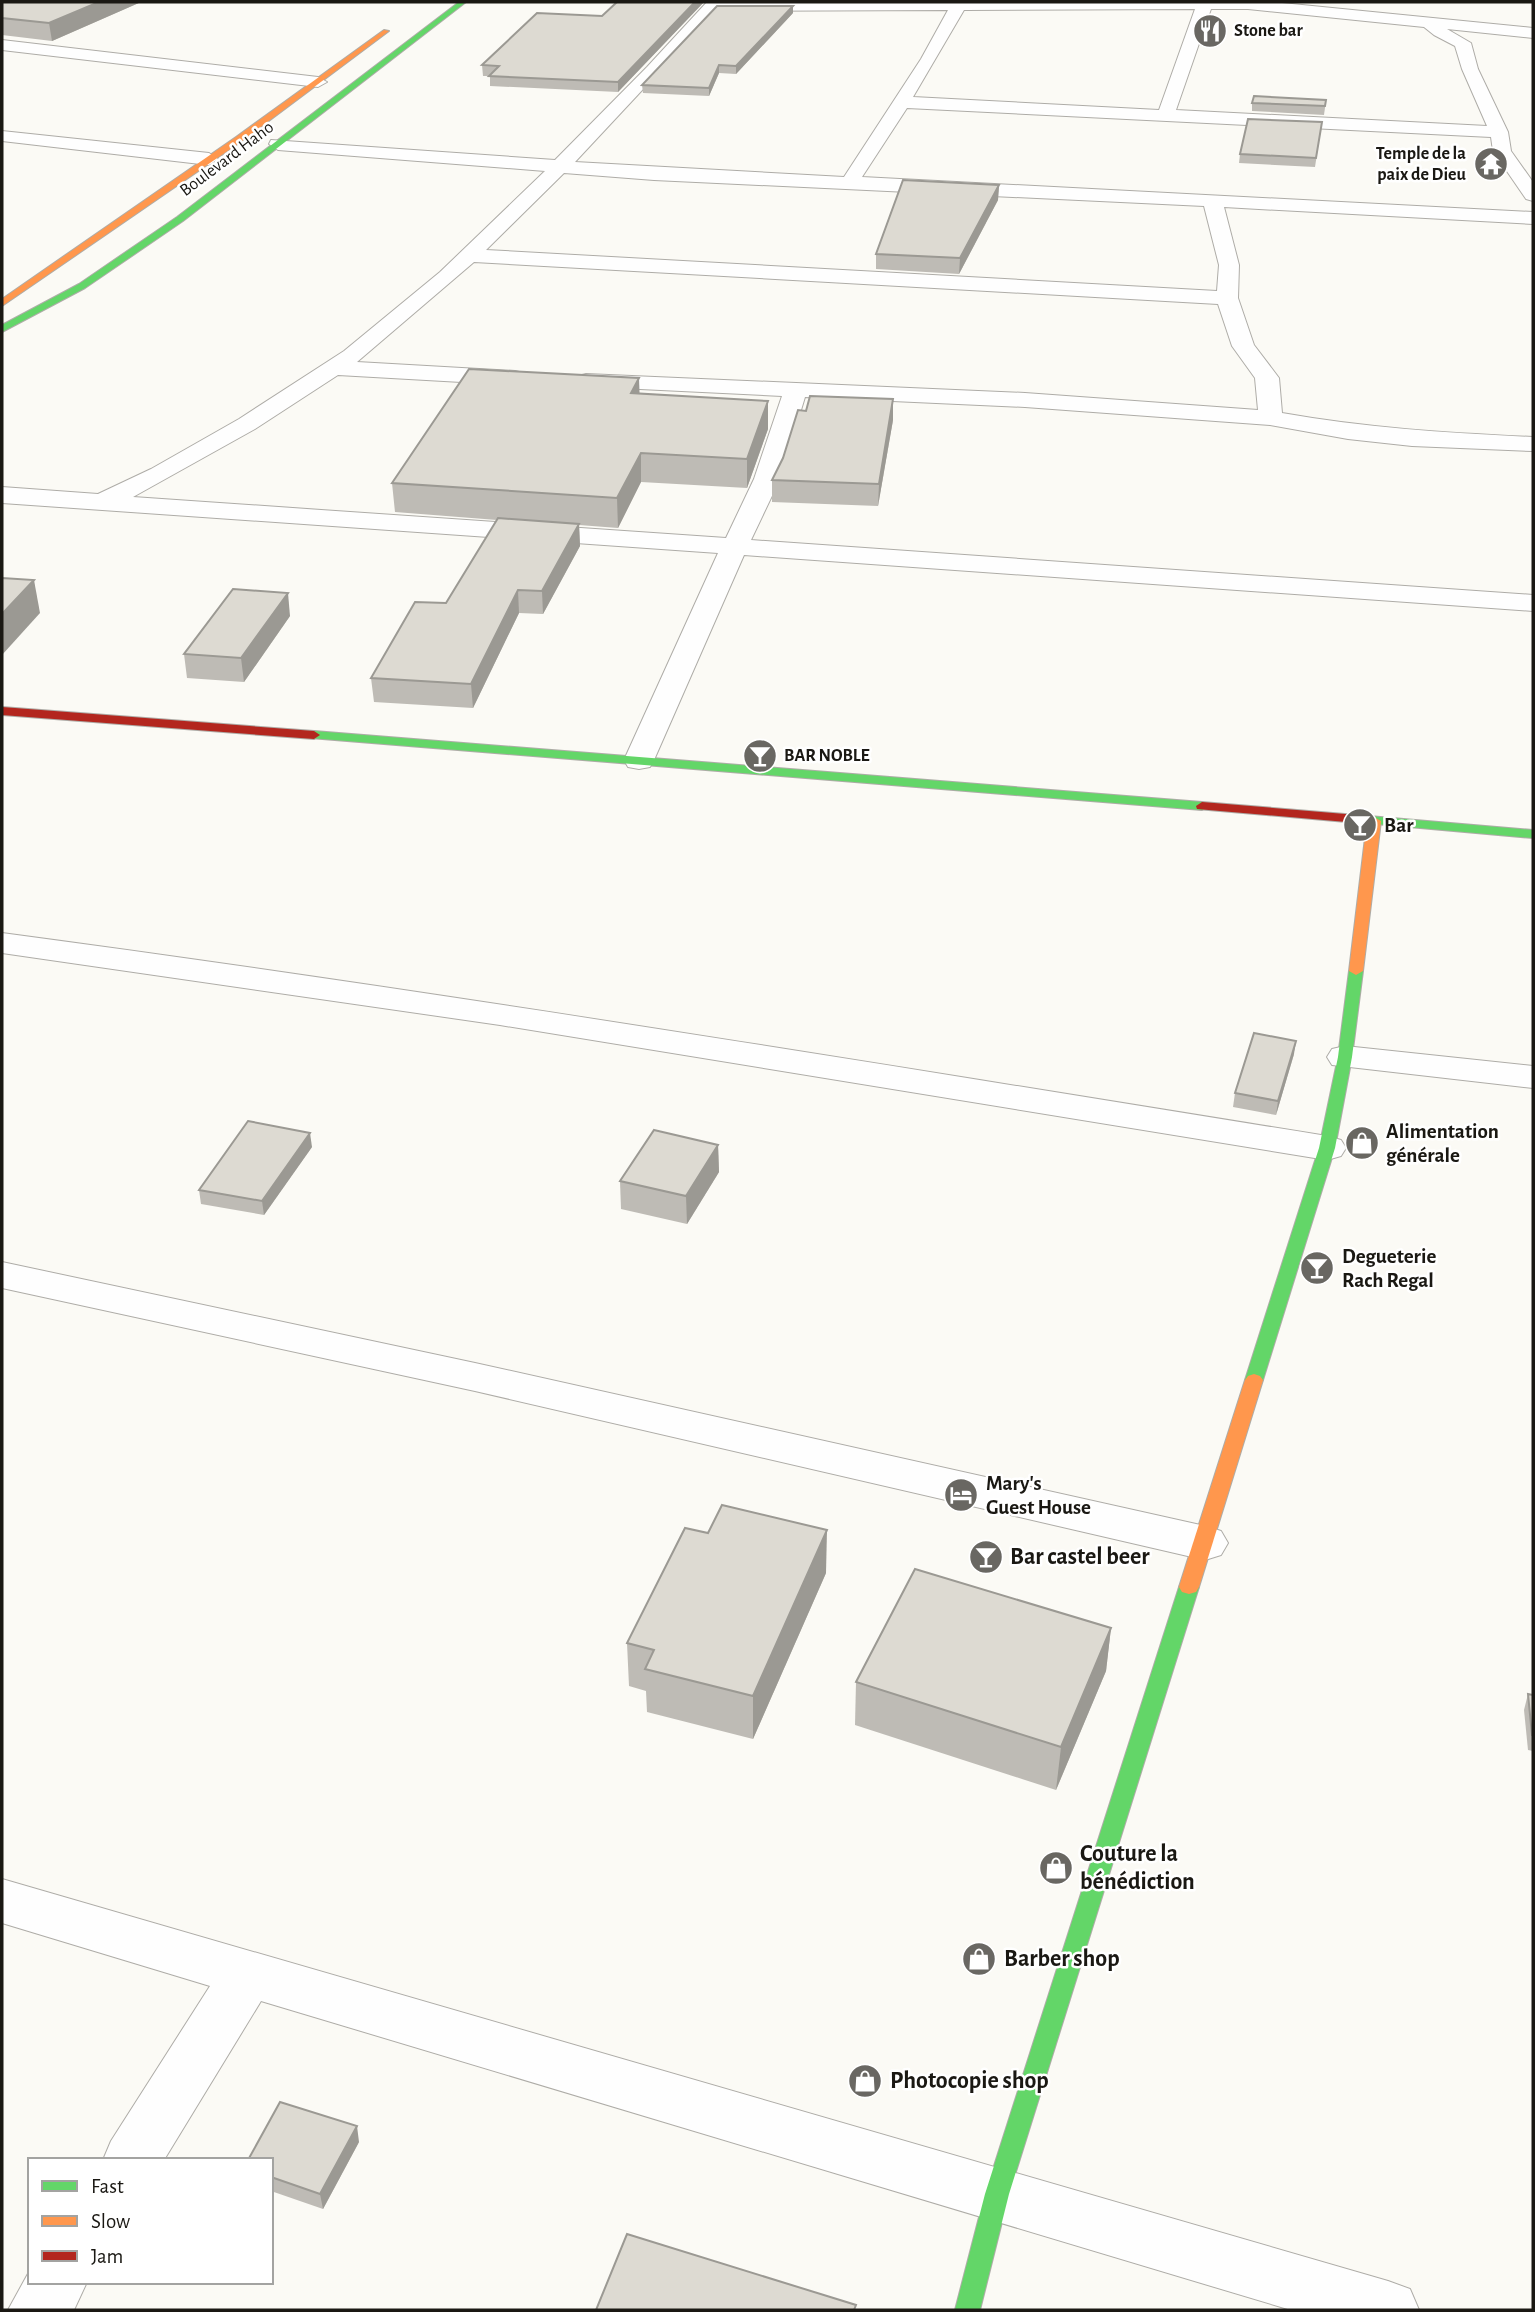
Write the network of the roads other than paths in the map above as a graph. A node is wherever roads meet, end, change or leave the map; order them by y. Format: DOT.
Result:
graph roads {
  1 [pos="463,2"];
  2 [pos="1205,2"];
  3 [pos="713,4"];
  4 [pos="958,6"];
  5 [pos="1428,22"];
  6 [pos="397,23"];
  7 [pos="1533,33"];
  8 [pos="2,45"];
  9 [pos="318,82"];
  10 [pos="902,102"];
  11 [pos="1166,115"];
  12 [pos="1499,132"];
  13 [pos="2,136"];
  14 [pos="278,144"];
  15 [pos="209,159"];
  16 [pos="559,168"];
  17 [pos="850,182"];
  18 [pos="1533,195"];
  19 [pos="1213,202"];
  20 [pos="1533,218"];
  21 [pos="467,255"];
  22 [pos="1227,298"];
  23 [pos="2,303"];
  24 [pos="2,329"];
  25 [pos="333,368"];
  26 [pos="538,379"];
  27 [pos="563,380"];
  28 [pos="796,390"];
  29 [pos="1270,418"];
  30 [pos="1533,444"];
  31 [pos="2,495"];
  32 [pos="104,501"];
  33 [pos="734,547"];
  34 [pos="1533,603"];
  35 [pos="2,711"];
  36 [pos="639,760"];
  37 [pos="1374,821"];
  38 [pos="1533,834"];
  39 [pos="2,943"];
  40 [pos="1345,1057"];
  41 [pos="1533,1077"];
  42 [pos="1327,1148"];
  43 [pos="2,1275"];
  44 [pos="1205,1543"];
  45 [pos="2,1901"];
  46 [pos="247,1973"];
  47 [pos="133,2158"];
  48 [pos="997,2194"];
  49 [pos="56,2284"];
  50 [pos="39,2310"];
  51 [pos="967,2310"];
  52 [pos="1388,2310"];
  1 -- 14 [label="main road, Boulevard Haho"];
  2 -- 4 [label="street"];
  2 -- 5 [label="street"];
  2 -- 11 [label="street"];
  3 -- 4 [label="street"];
  3 -- 16 [label="street"];
  4 -- 10 [label="street"];
  5 -- 7 [label="street"];
  5 -- 12 [label="street"];
  6 -- 9 [label="main road, Boulevard Haho"];
  8 -- 9 [label="street"];
  9 -- 15 [label="main road, Boulevard Haho"];
  10 -- 11 [label="street"];
  10 -- 17 [label="street"];
  11 -- 12 [label="street"];
  12 -- 18 [label="street"];
  13 -- 15 [label="street"];
  14 -- 16 [label="street"];
  14 -- 24 [label="main road, Boulevard Haho"];
  15 -- 23 [label="main road, Boulevard Haho"];
  16 -- 17 [label="street"];
  16 -- 21 [label="street"];
  17 -- 19 [label="street"];
  19 -- 20 [label="street"];
  19 -- 22 [label="street"];
  21 -- 22 [label="street"];
  21 -- 25 [label="street"];
  22 -- 29 [label="street"];
  25 -- 26 [label="street"];
  25 -- 32 [label="street"];
  27 -- 28 [label="street"];
  28 -- 29 [label="street"];
  28 -- 33 [label="street"];
  29 -- 30 [label="street"];
  31 -- 32 [label="street"];
  32 -- 33 [label="street"];
  33 -- 34 [label="street"];
  33 -- 36 [label="street"];
  35 -- 36 [label="main road"];
  36 -- 37 [label="main road"];
  37 -- 38 [label="main road"];
  37 -- 40 [label="main road"];
  39 -- 42 [label="street"];
  40 -- 41 [label="street"];
  40 -- 42 [label="main road"];
  42 -- 44 [label="main road"];
  43 -- 44 [label="street"];
  44 -- 48 [label="main road"];
  45 -- 46 [label="street"];
  46 -- 47 [label="street"];
  46 -- 48 [label="street"];
  48 -- 51 [label="main road"];
  48 -- 52 [label="street"];
  49 -- 50 [label="street"];
}
